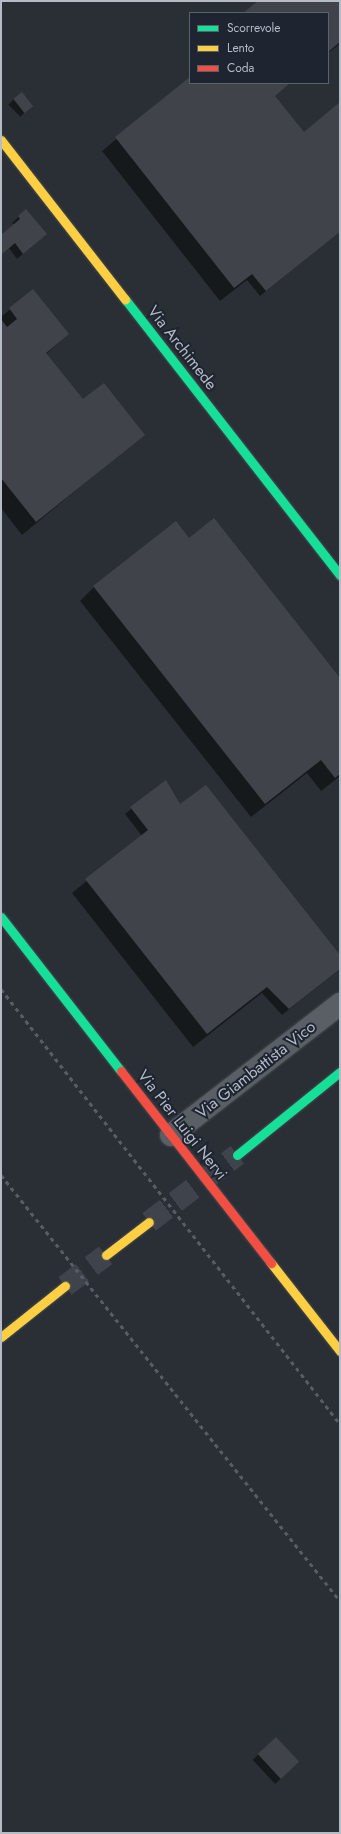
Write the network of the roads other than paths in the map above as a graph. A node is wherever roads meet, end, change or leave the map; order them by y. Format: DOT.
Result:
graph roads {
  1 [pos="1,140"];
  2 [pos="340,575"];
  3 [pos="1,917"];
  4 [pos="340,1004"];
  5 [pos="340,1072"];
  6 [pos="172,1135"];
  7 [pos="237,1155"];
  8 [pos="149,1222"];
  9 [pos="106,1255"];
  10 [pos="65,1286"];
  11 [pos="1,1337"];
  12 [pos="340,1351"];
  1 -- 2 [label="street, Via Archimede"];
  3 -- 6 [label="street, Via Pier Luigi Nervi"];
  4 -- 6 [label="street, Via Giambattista Vico"];
  5 -- 7 [label="street"];
  6 -- 12 [label="street, Via Pier Luigi Nervi"];
  8 -- 9 [label="street"];
  10 -- 11 [label="street"];
}
